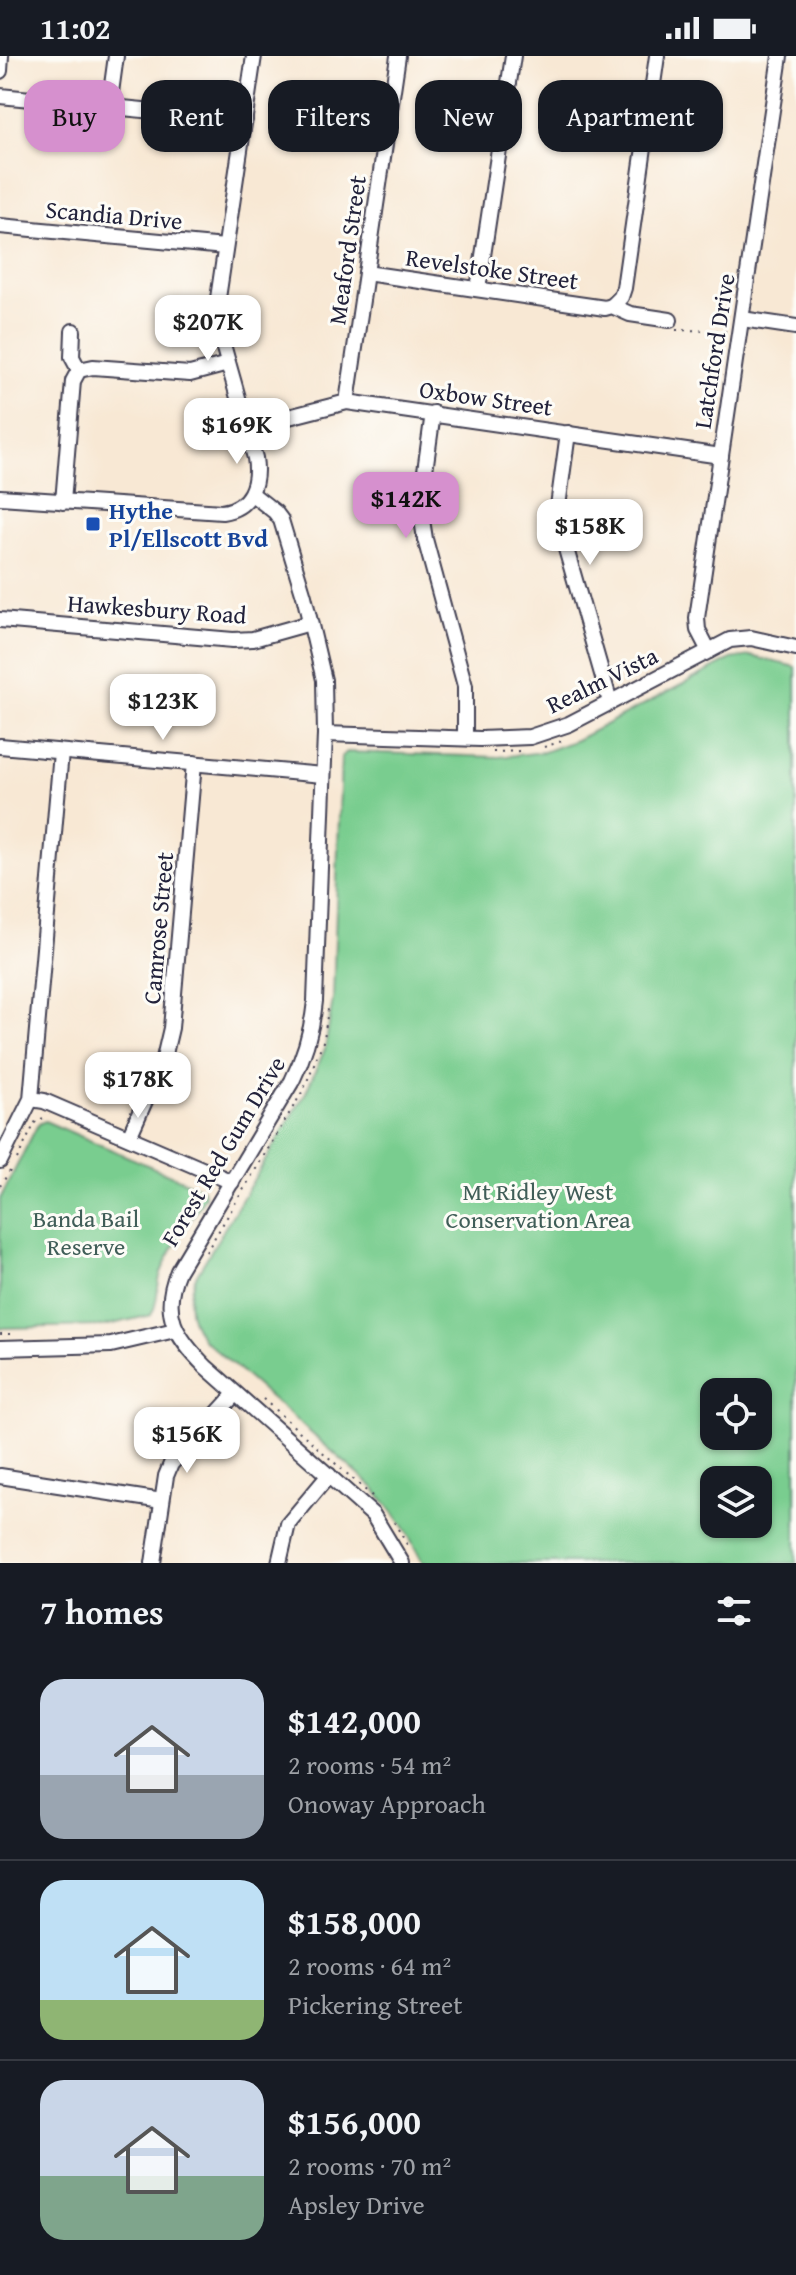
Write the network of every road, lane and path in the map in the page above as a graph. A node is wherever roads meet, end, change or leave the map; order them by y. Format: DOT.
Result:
graph roads {
  1 [pos="1,56"];
  2 [pos="116,56"];
  3 [pos="254,56"];
  4 [pos="398,56"];
  5 [pos="513,56"];
  6 [pos="657,56"];
  7 [pos="780,56"];
  8 [pos="0,71"];
  9 [pos="113,80"];
  10 [pos="251,80"];
  11 [pos="0,96"];
  12 [pos="24,98"];
  13 [pos="240,152"];
  14 [pos="0,226"];
  15 [pos="225,247"];
  16 [pos="366,273"];
  17 [pos="478,289"];
  18 [pos="612,306"];
  19 [pos="673,325"];
  20 [pos="740,326"];
  21 [pos="796,327"];
  22 [pos="73,331"];
  23 [pos="228,364"];
  24 [pos="79,370"];
  25 [pos="347,402"];
  26 [pos="433,413"];
  27 [pos="246,428"];
  28 [pos="568,433"];
  29 [pos="721,456"];
  30 [pos="252,494"];
  31 [pos="0,497"];
  32 [pos="63,502"];
  33 [pos="0,620"];
  34 [pos="310,623"];
  35 [pos="796,648"];
  36 [pos="709,651"];
  37 [pos="610,702"];
  38 [pos="325,734"];
  39 [pos="465,738"];
  40 [pos="569,738"];
  41 [pos="0,746"];
  42 [pos="541,748"];
  43 [pos="531,750"];
  44 [pos="61,752"];
  45 [pos="494,753"];
  46 [pos="194,763"];
  47 [pos="323,775"];
  48 [pos="328,1000"];
  49 [pos="31,1099"];
  50 [pos="48,1117"];
  51 [pos="129,1137"];
  52 [pos="0,1161"];
  53 [pos="232,1182"];
  54 [pos="0,1186"];
  55 [pos="205,1253"];
  56 [pos="175,1330"];
  57 [pos="0,1334"];
  58 [pos="15,1334"];
  59 [pos="0,1348"];
  60 [pos="235,1394"];
  61 [pos="259,1395"];
  62 [pos="329,1475"];
  63 [pos="0,1476"];
  64 [pos="373,1497"];
  65 [pos="162,1501"];
  66 [pos="389,1516"];
  67 [pos="407,1558"];
  68 [pos="153,1563"];
  69 [pos="279,1563"];
  1 -- 8 [label="street"];
  2 -- 9 [label="street"];
  3 -- 10 [label="street"];
  4 -- 16 [label="street, Meaford Street"];
  5 -- 17 [label="street"];
  6 -- 18 [label="street"];
  7 -- 20 [label="street, Latchford Drive"];
  11 -- 12 [label="street"];
  13 -- 15 [label="street"];
  14 -- 15 [label="street, Scandia Drive"];
  15 -- 23 [label="street"];
  16 -- 17 [label="street, Revelstoke Street"];
  16 -- 25 [label="street, Meaford Street"];
  17 -- 18 [label="street, Revelstoke Street"];
  18 -- 19 [label="street, Revelstoke Street"];
  19 -- 20 [label="path"];
  20 -- 21 [label="street"];
  20 -- 29 [label="street, Latchford Drive"];
  22 -- 24 [label="street"];
  23 -- 24 [label="street"];
  23 -- 27 [label="street"];
  24 -- 32 [label="street"];
  25 -- 26 [label="street, Oxbow Street"];
  25 -- 27 [label="street, Oxbow Street"];
  26 -- 28 [label="street, Oxbow Street"];
  26 -- 39 [label="street"];
  27 -- 30 [label="street"];
  28 -- 29 [label="street, Oxbow Street"];
  28 -- 37 [label="street"];
  29 -- 36 [label="street, Latchford Drive"];
  30 -- 32 [label="street"];
  30 -- 34 [label="street, Forest Red Gum Drive"];
  31 -- 32 [label="street"];
  33 -- 34 [label="street, Hawkesbury Road"];
  34 -- 38 [label="street, Forest Red Gum Drive"];
  35 -- 36 [label="street, Realm Vista"];
  36 -- 37 [label="street, Realm Vista"];
  37 -- 39 [label="street, Realm Vista"];
  38 -- 39 [label="street, Realm Vista"];
  38 -- 47 [label="street, Forest Red Gum Drive"];
  40 -- 42 [label="path"];
  41 -- 44 [label="street"];
  43 -- 45 [label="path"];
  44 -- 46 [label="street"];
  44 -- 49 [label="street"];
  46 -- 47 [label="street"];
  46 -- 51 [label="street, Camrose Street"];
  47 -- 53 [label="street, Forest Red Gum Drive"];
  48 -- 55 [label="path"];
  49 -- 51 [label="street"];
  49 -- 52 [label="street"];
  50 -- 54 [label="path"];
  51 -- 53 [label="street"];
  53 -- 56 [label="street, Forest Red Gum Drive"];
  56 -- 59 [label="street"];
  56 -- 60 [label="street"];
  57 -- 58 [label="path"];
  60 -- 62 [label="street"];
  60 -- 65 [label="street"];
  61 -- 64 [label="path"];
  62 -- 67 [label="street"];
  62 -- 69 [label="street"];
  63 -- 65 [label="street"];
  65 -- 68 [label="street"];
  66 -- 67 [label="path"];
}
